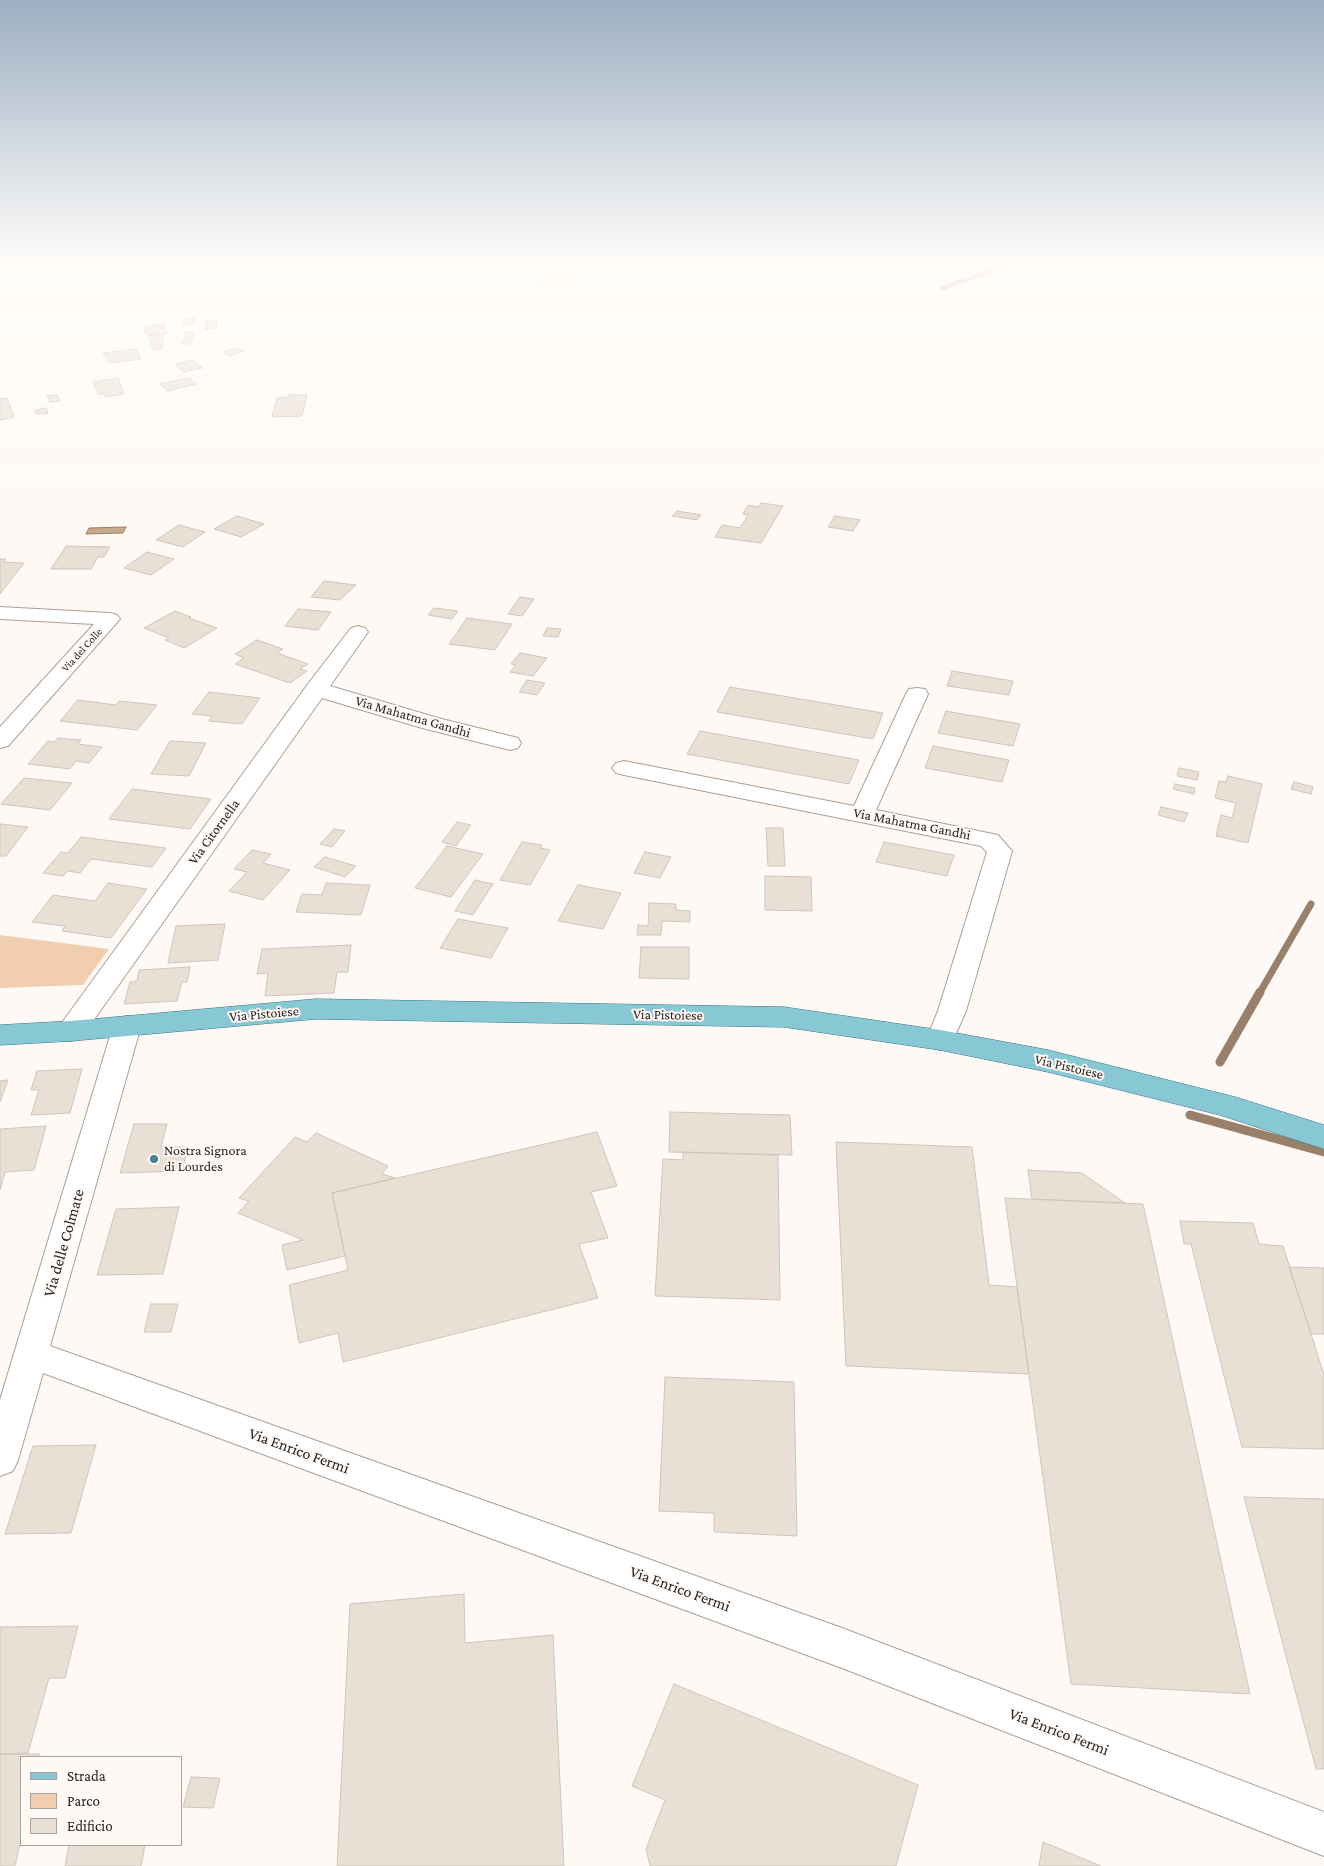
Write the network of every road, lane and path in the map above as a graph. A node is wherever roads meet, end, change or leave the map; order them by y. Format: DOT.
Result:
graph roads {
  1 [pos="0,613"];
  2 [pos="358,632"];
  3 [pos="316,689"];
  4 [pos="917,694"];
  5 [pos="0,740"];
  6 [pos="510,743"];
  7 [pos="624,768"];
  8 [pos="862,814"];
  9 [pos="126,1026"];
  10 [pos="71,1031"];
  11 [pos="0,1035"];
  12 [pos="940,1040"];
  13 [pos="1324,1137"];
  14 [pos="32,1354"];
  15 [pos="0,1460"];
  16 [pos="1324,1834"];
  1 -- 5 [label="street, Via del Colle"];
  2 -- 3 [label="street, Via Citornella"];
  3 -- 6 [label="street, Via Mahatma Gandhi"];
  3 -- 10 [label="street, Via Citornella"];
  4 -- 8 [label="street"];
  7 -- 8 [label="street, Via Mahatma Gandhi"];
  8 -- 12 [label="street, Via Mahatma Gandhi"];
  9 -- 10 [label="main road, Via Pistoiese"];
  9 -- 12 [label="main road, Via Pistoiese"];
  9 -- 14 [label="street, Via delle Colmate"];
  10 -- 11 [label="main road, Via Pistoiese"];
  12 -- 13 [label="main road, Via Pistoiese"];
  14 -- 15 [label="street, Via delle Colmate"];
  14 -- 16 [label="street, Via Enrico Fermi"];
}
